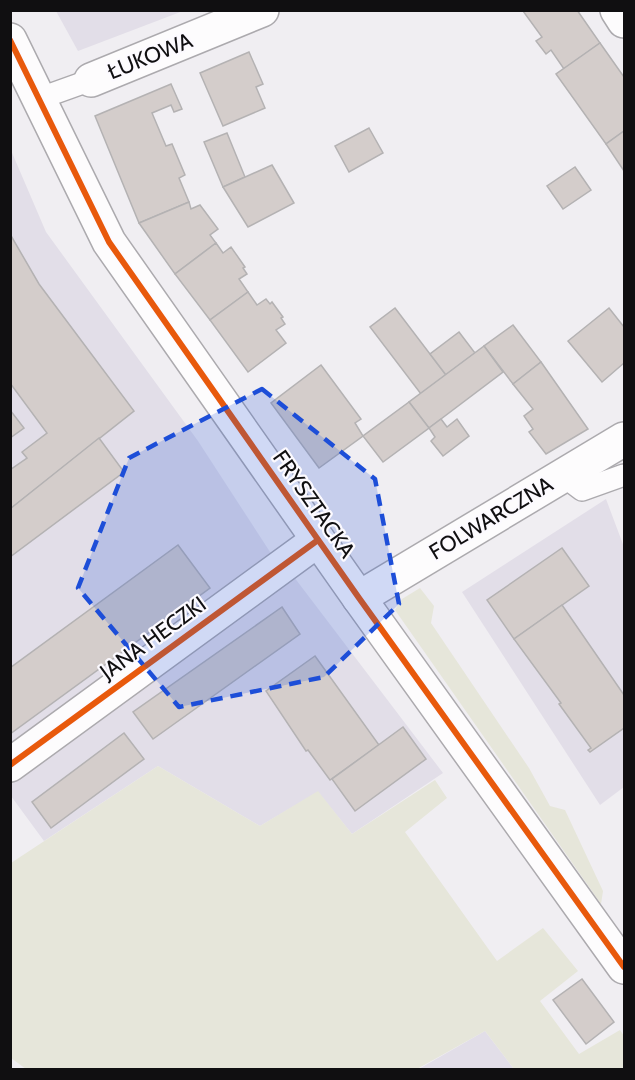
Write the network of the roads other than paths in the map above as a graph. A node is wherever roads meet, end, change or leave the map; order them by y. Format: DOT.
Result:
graph roads {
  1 [pos="262,10"];
  2 [pos="617,10"];
  3 [pos="624,21"];
  4 [pos="10,40"];
  5 [pos="91,80"];
  6 [pos="38,99"];
  7 [pos="624,439"];
  8 [pos="562,475"];
  9 [pos="624,475"];
  10 [pos="318,540"];
  11 [pos="359,598"];
  12 [pos="10,765"];
  13 [pos="624,967"];
  1 -- 5 [label="street, ŁUKOWA"];
  2 -- 3 [label="street"];
  4 -- 6 [label="street, FRYSZTACKA"];
  5 -- 6 [label="lane, ŁUKOWA"];
  6 -- 10 [label="street, FRYSZTACKA"];
  7 -- 8 [label="street, FOLWARCZNA"];
  8 -- 9 [label="lane"];
  8 -- 11 [label="street, FOLWARCZNA"];
  10 -- 11 [label="street, FRYSZTACKA"];
  10 -- 12 [label="street, JANA HECZKI"];
  11 -- 13 [label="street, FRYSZTACKA"];
}
